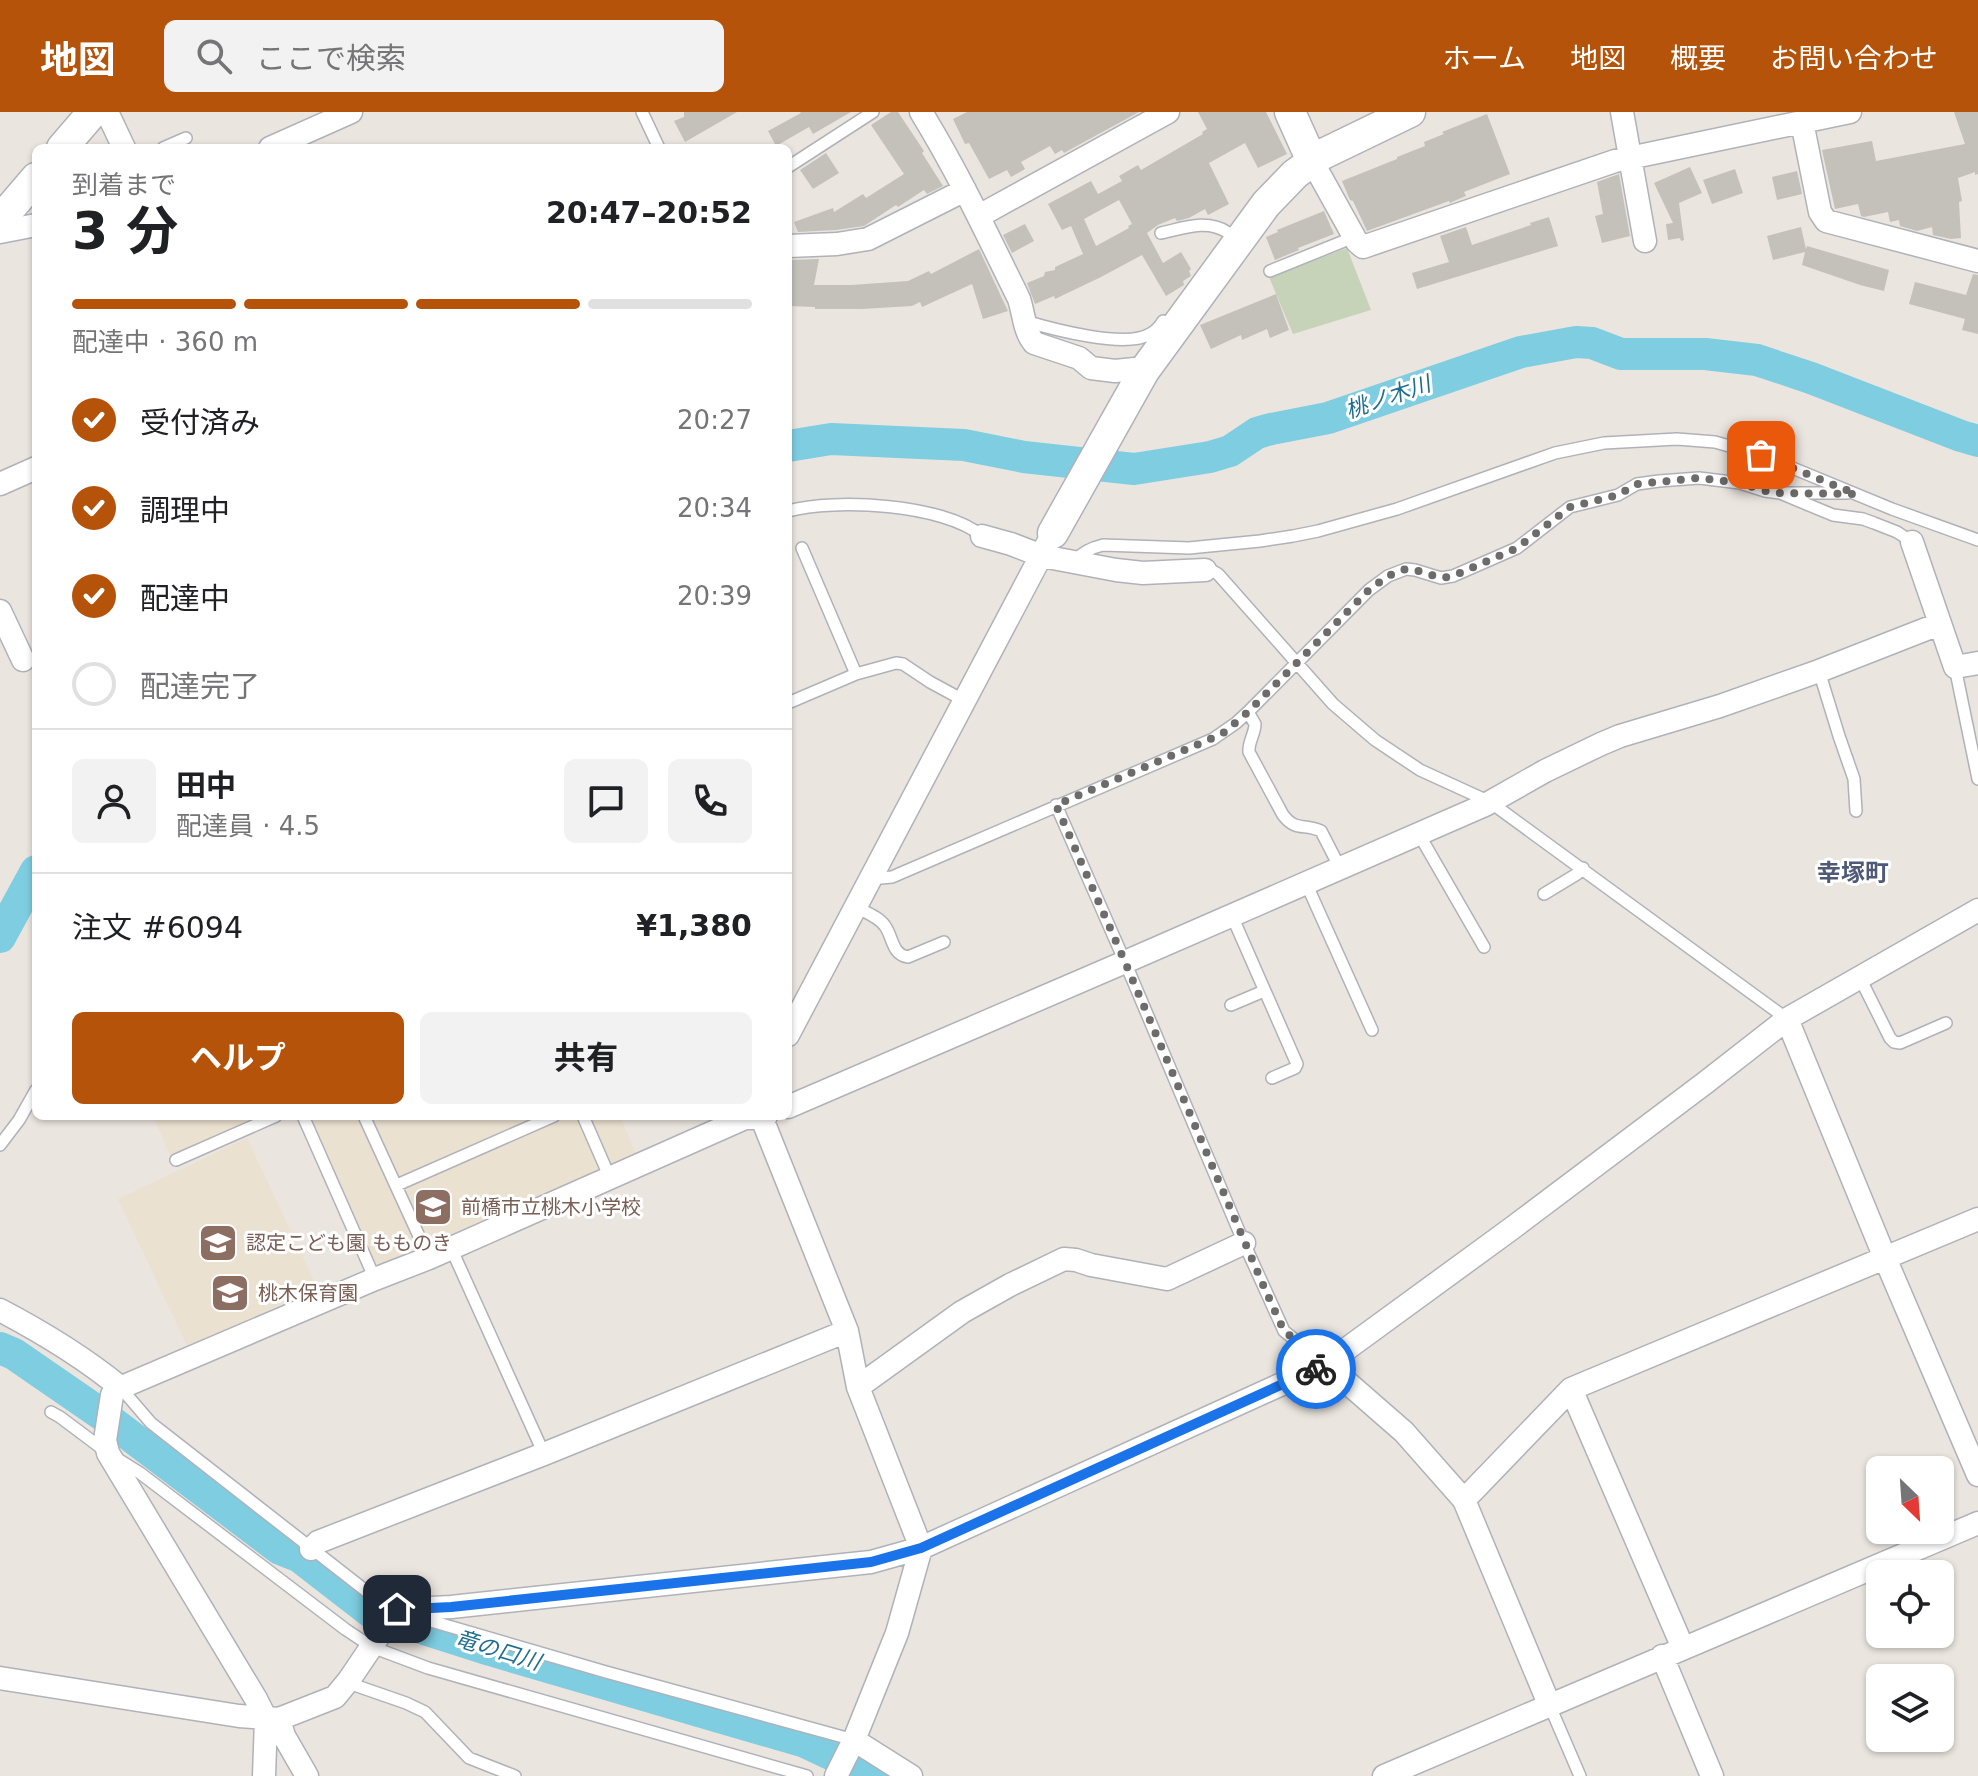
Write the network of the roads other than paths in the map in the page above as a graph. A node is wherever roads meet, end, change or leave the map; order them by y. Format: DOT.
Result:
graph roads {
  1 [pos="93,112"];
  2 [pos="107,112"];
  3 [pos="351,112"];
  4 [pos="642,112"];
  5 [pos="873,112"];
  6 [pos="921,112"];
  7 [pos="1168,112"];
  8 [pos="1290,112"];
  9 [pos="1410,112"];
  10 [pos="1622,112"];
  11 [pos="1850,112"];
  12 [pos="1802,122"];
  13 [pos="186,138"];
  14 [pos="65,144"];
  15 [pos="122,144"];
  16 [pos="172,144"];
  17 [pos="279,144"];
  18 [pos="657,144"];
  19 [pos="1630,157"];
  20 [pos="1312,161"];
  21 [pos="792,164"];
  22 [pos="32,183"];
  23 [pos="965,190"];
  24 [pos="979,216"];
  25 [pos="0,220"];
  26 [pos="1238,224"];
  27 [pos="32,226"];
  28 [pos="0,232"];
  29 [pos="1161,233"];
  30 [pos="1354,237"];
  31 [pos="1645,241"];
  32 [pos="792,246"];
  33 [pos="1978,261"];
  34 [pos="1270,271"];
  35 [pos="1166,317"];
  36 [pos="1025,321"];
  37 [pos="1141,376"];
  38 [pos="32,470"];
  39 [pos="0,484"];
  40 [pos="1780,493"];
  41 [pos="1856,494"];
  42 [pos="792,510"];
  43 [pos="982,536"];
  44 [pos="1978,540"];
  45 [pos="1912,542"];
  46 [pos="1047,545"];
  47 [pos="802,548"];
  48 [pos="1073,562"];
  49 [pos="1205,570"];
  50 [pos="0,611"];
  51 [pos="1939,624"];
  52 [pos="23,660"];
  53 [pos="1295,663"];
  54 [pos="1978,663"];
  55 [pos="1955,667"];
  56 [pos="1819,671"];
  57 [pos="856,674"];
  58 [pos="792,701"];
  59 [pos="965,701"];
  60 [pos="1248,712"];
  61 [pos="1978,779"];
  62 [pos="1490,802"];
  63 [pos="1056,805"];
  64 [pos="1856,811"];
  65 [pos="1420,833"];
  66 [pos="1340,868"];
  67 [pos="1583,868"];
  68 [pos="873,875"];
  69 [pos="1306,883"];
  70 [pos="1544,894"];
  71 [pos="856,907"];
  72 [pos="1978,910"];
  73 [pos="1232,916"];
  74 [pos="944,942"];
  75 [pos="1484,947"];
  76 [pos="1125,962"];
  77 [pos="1859,976"];
  78 [pos="1264,991"];
  79 [pos="1231,1005"];
  80 [pos="1787,1019"];
  81 [pos="1946,1023"];
  82 [pos="792,1027"];
  83 [pos="1372,1030"];
  84 [pos="1272,1078"];
  85 [pos="32,1097"];
  86 [pos="792,1105"];
  87 [pos="267,1120"];
  88 [pos="305,1120"];
  89 [pos="366,1120"];
  90 [pos="545,1120"];
  91 [pos="585,1120"];
  92 [pos="740,1120"];
  93 [pos="764,1120"];
  94 [pos="0,1145"];
  95 [pos="176,1160"];
  96 [pos="610,1178"];
  97 [pos="397,1185"];
  98 [pos="1978,1219"];
  99 [pos="1244,1243"];
  100 [pos="451,1248"];
  101 [pos="429,1258"];
  102 [pos="1885,1258"];
  103 [pos="375,1279"];
  104 [pos="0,1310"];
  105 [pos="847,1331"];
  106 [pos="1326,1364"];
  107 [pos="858,1387"];
  108 [pos="1571,1389"];
  109 [pos="116,1391"];
  110 [pos="51,1412"];
  111 [pos="107,1447"];
  112 [pos="544,1454"];
  113 [pos="1978,1475"];
  114 [pos="1464,1500"];
  115 [pos="1978,1523"];
  116 [pos="921,1548"];
  117 [pos="311,1549"];
  118 [pos="398,1608"];
  119 [pos="373,1645"];
  120 [pos="1672,1652"];
  121 [pos="0,1678"];
  122 [pos="349,1680"];
  123 [pos="1549,1704"];
  124 [pos="272,1719"];
  125 [pos="854,1740"];
  126 [pos="264,1776"];
  127 [pos="307,1776"];
  128 [pos="515,1776"];
  129 [pos="807,1776"];
  130 [pos="836,1776"];
  131 [pos="911,1776"];
  132 [pos="1384,1776"];
  133 [pos="1580,1776"];
  134 [pos="1712,1776"];
  1 -- 14 [label="street"];
  2 -- 15 [label="street"];
  3 -- 17 [label="street"];
  4 -- 18 [label="lane"];
  5 -- 21 [label="lane"];
  6 -- 23 [label="street"];
  7 -- 24 [label="street"];
  8 -- 20 [label="street"];
  9 -- 20 [label="street"];
  10 -- 19 [label="street"];
  11 -- 12 [label="street"];
  12 -- 19 [label="street"];
  12 -- 33 [label="street"];
  13 -- 16 [label="lane"];
  19 -- 30 [label="street"];
  19 -- 31 [label="street"];
  20 -- 26 [label="street"];
  20 -- 30 [label="street"];
  22 -- 25 [label="street"];
  23 -- 24 [label="street"];
  23 -- 32 [label="street"];
  24 -- 36 [label="street"];
  26 -- 29 [label="lane"];
  26 -- 37 [label="street"];
  27 -- 28 [label="street"];
  30 -- 34 [label="lane"];
  35 -- 36 [label="lane"];
  36 -- 37 [label="street"];
  37 -- 46 [label="street"];
  38 -- 39 [label="street"];
  40 -- 41 [label="lane"];
  40 -- 45 [label="lane"];
  40 -- 53 [label="lane"];
  41 -- 44 [label="lane"];
  41 -- 48 [label="lane"];
  42 -- 43 [label="lane"];
  43 -- 46 [label="street"];
  45 -- 51 [label="street"];
  46 -- 48 [label="street"];
  46 -- 59 [label="street"];
  47 -- 57 [label="lane"];
  48 -- 49 [label="street"];
  49 -- 53 [label="lane"];
  50 -- 52 [label="street"];
  51 -- 55 [label="street"];
  51 -- 56 [label="street"];
  53 -- 60 [label="lane"];
  53 -- 62 [label="lane"];
  54 -- 55 [label="street"];
  55 -- 61 [label="lane"];
  56 -- 62 [label="street"];
  56 -- 64 [label="lane"];
  57 -- 58 [label="lane"];
  57 -- 59 [label="lane"];
  59 -- 68 [label="street"];
  60 -- 63 [label="lane"];
  60 -- 66 [label="lane"];
  62 -- 65 [label="street"];
  62 -- 67 [label="lane"];
  63 -- 68 [label="lane"];
  63 -- 76 [label="lane"];
  65 -- 66 [label="street"];
  65 -- 75 [label="lane"];
  66 -- 69 [label="street"];
  67 -- 70 [label="lane"];
  67 -- 80 [label="lane"];
  68 -- 71 [label="street"];
  69 -- 73 [label="street"];
  69 -- 83 [label="lane"];
  71 -- 74 [label="lane"];
  71 -- 82 [label="street"];
  72 -- 77 [label="street"];
  73 -- 76 [label="street"];
  73 -- 78 [label="lane"];
  76 -- 86 [label="street"];
  76 -- 99 [label="lane"];
  77 -- 80 [label="street"];
  77 -- 81 [label="lane"];
  78 -- 79 [label="lane"];
  78 -- 84 [label="lane"];
  80 -- 102 [label="street"];
  80 -- 106 [label="street"];
  85 -- 94 [label="lane"];
  87 -- 95 [label="lane"];
  88 -- 103 [label="lane"];
  89 -- 97 [label="lane"];
  90 -- 97 [label="lane"];
  91 -- 96 [label="lane"];
  92 -- 96 [label="street"];
  93 -- 105 [label="street"];
  96 -- 100 [label="street"];
  97 -- 101 [label="lane"];
  98 -- 102 [label="street"];
  99 -- 106 [label="lane"];
  99 -- 107 [label="street"];
  100 -- 101 [label="street"];
  100 -- 112 [label="lane"];
  101 -- 103 [label="street"];
  102 -- 108 [label="street"];
  102 -- 113 [label="street"];
  103 -- 109 [label="street"];
  104 -- 109 [label="street"];
  105 -- 107 [label="street"];
  105 -- 112 [label="street"];
  106 -- 114 [label="street"];
  106 -- 116 [label="street"];
  107 -- 116 [label="street"];
  108 -- 114 [label="street"];
  108 -- 120 [label="street"];
  109 -- 111 [label="street"];
  109 -- 117 [label="lane"];
  110 -- 111 [label="lane"];
  111 -- 119 [label="lane"];
  111 -- 124 [label="street"];
  112 -- 117 [label="street"];
  114 -- 123 [label="street"];
  115 -- 120 [label="street"];
  116 -- 118 [label="street"];
  116 -- 125 [label="street"];
  117 -- 118 [label="lane"];
  118 -- 119 [label="street"];
  118 -- 125 [label="lane"];
  119 -- 122 [label="street"];
  119 -- 129 [label="lane"];
  120 -- 123 [label="street"];
  120 -- 134 [label="street"];
  121 -- 124 [label="street"];
  122 -- 124 [label="street"];
  122 -- 128 [label="lane"];
  123 -- 132 [label="street"];
  123 -- 133 [label="lane"];
  124 -- 126 [label="street"];
  124 -- 127 [label="street"];
  125 -- 130 [label="street"];
  125 -- 131 [label="street"];
}
